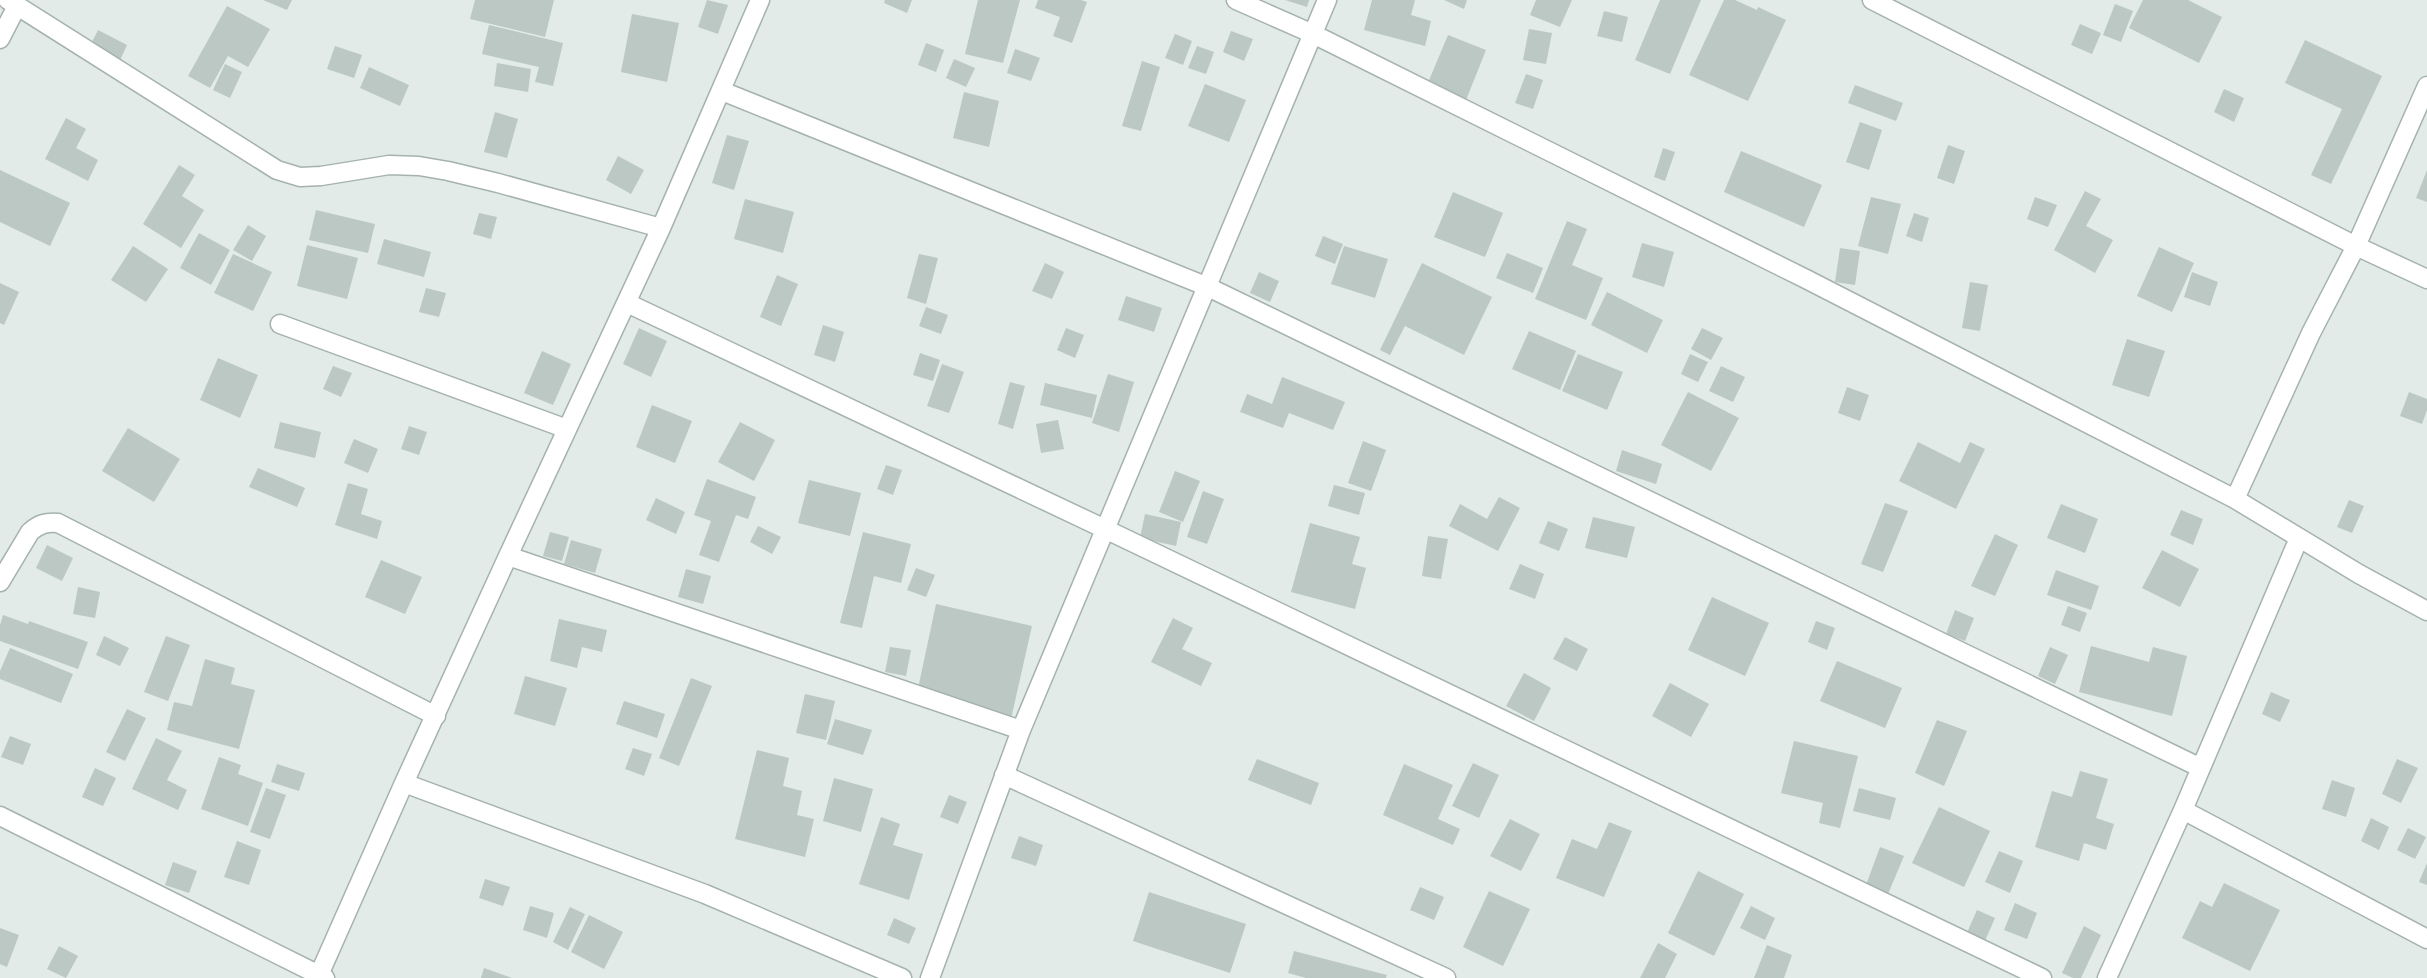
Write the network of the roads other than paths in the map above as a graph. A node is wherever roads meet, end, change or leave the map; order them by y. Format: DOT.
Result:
graph roads {
  1 [pos="760,0"];
  2 [pos="1236,0"];
  3 [pos="1327,0"];
  4 [pos="1872,0"];
  5 [pos="12,3"];
  6 [pos="1313,34"];
  7 [pos="0,39"];
  8 [pos="2427,86"];
  9 [pos="722,91"];
  10 [pos="661,228"];
  11 [pos="2355,246"];
  12 [pos="2427,279"];
  13 [pos="1208,287"];
  14 [pos="627,303"];
  15 [pos="280,324"];
  16 [pos="567,429"];
  17 [pos="2235,499"];
  18 [pos="1105,529"];
  19 [pos="2299,538"];
  20 [pos="508,555"];
  21 [pos="0,582"];
  22 [pos="2427,611"];
  23 [pos="436,716"];
  24 [pos="1021,730"];
  25 [pos="2201,768"];
  26 [pos="1004,775"];
  27 [pos="404,783"];
  28 [pos="2183,810"];
  29 [pos="0,816"];
  30 [pos="2427,939"];
  31 [pos="322,976"];
  32 [pos="902,978"];
  33 [pos="930,978"];
  34 [pos="1446,978"];
  35 [pos="2042,978"];
  36 [pos="2108,978"];
  1 -- 9 [label="street"];
  2 -- 6 [label="street"];
  3 -- 6 [label="street"];
  4 -- 11 [label="street"];
  5 -- 7 [label="street"];
  5 -- 10 [label="street"];
  6 -- 13 [label="street"];
  6 -- 17 [label="street"];
  8 -- 11 [label="street"];
  9 -- 10 [label="street"];
  9 -- 13 [label="street"];
  10 -- 14 [label="street"];
  11 -- 12 [label="street"];
  11 -- 17 [label="street"];
  13 -- 18 [label="street"];
  13 -- 25 [label="street"];
  14 -- 16 [label="street"];
  14 -- 18 [label="street"];
  15 -- 16 [label="street"];
  16 -- 20 [label="street"];
  17 -- 19 [label="street"];
  18 -- 24 [label="street"];
  18 -- 35 [label="street"];
  19 -- 22 [label="street"];
  19 -- 25 [label="street"];
  20 -- 23 [label="street"];
  20 -- 24 [label="street"];
  21 -- 23 [label="street"];
  23 -- 27 [label="street"];
  24 -- 26 [label="street"];
  25 -- 28 [label="street"];
  26 -- 33 [label="street"];
  26 -- 34 [label="street"];
  27 -- 31 [label="street"];
  27 -- 32 [label="street"];
  28 -- 30 [label="street"];
  28 -- 36 [label="street"];
  29 -- 31 [label="street"];
}
